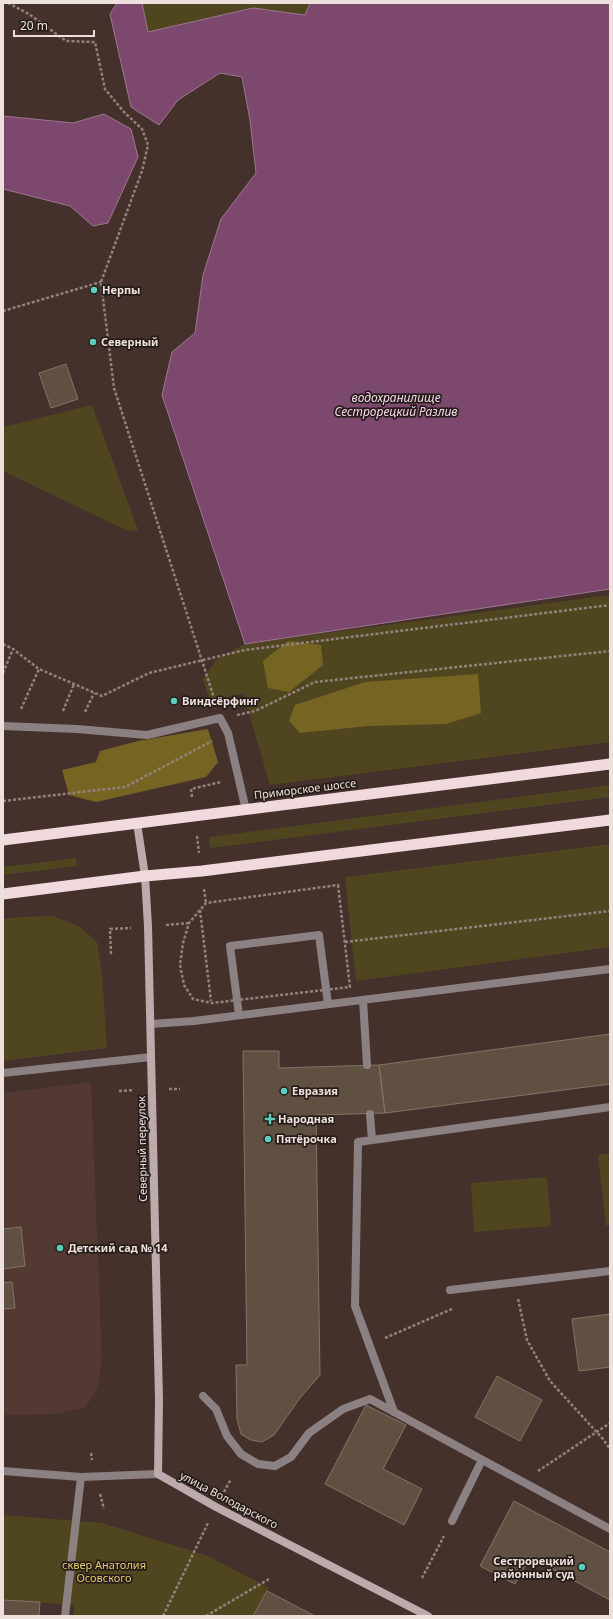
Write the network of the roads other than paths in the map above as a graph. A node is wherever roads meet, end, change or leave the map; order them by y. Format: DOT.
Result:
graph roads {
  1 [pos="3,726"];
  2 [pos="610,764"];
  3 [pos="246,810"];
  4 [pos="610,820"];
  5 [pos="138,823"];
  6 [pos="3,840"];
  7 [pos="144,876"];
  8 [pos="3,894"];
  9 [pos="610,969"];
  10 [pos="363,1000"];
  11 [pos="328,1004"];
  12 [pos="239,1015"];
  13 [pos="151,1024"];
  14 [pos="151,1057"];
  15 [pos="367,1065"];
  16 [pos="3,1073"];
  17 [pos="610,1107"];
  18 [pos="370,1114"];
  19 [pos="372,1140"];
  20 [pos="610,1271"];
  21 [pos="450,1290"];
  22 [pos="203,1396"];
  23 [pos="394,1412"];
  24 [pos="482,1460"];
  25 [pos="3,1471"];
  26 [pos="158,1474"];
  27 [pos="81,1478"];
  28 [pos="452,1521"];
  29 [pos="610,1529"];
  30 [pos="65,1616"];
  31 [pos="428,1616"];
  1 -- 3 [label="street"];
  2 -- 3 [label="highway, Приморское шоссе"];
  3 -- 5 [label="highway, Приморское шоссе"];
  4 -- 7 [label="highway"];
  5 -- 6 [label="highway, Приморское шоссе"];
  5 -- 7 [label="main road, Северный переулок"];
  7 -- 8 [label="highway"];
  7 -- 13 [label="main road, Северный переулок"];
  9 -- 10 [label="street"];
  10 -- 11 [label="street"];
  10 -- 15 [label="street"];
  11 -- 12 [label="street"];
  11 -- 12 [label="street"];
  12 -- 13 [label="street"];
  13 -- 14 [label="main road, Северный переулок"];
  14 -- 16 [label="street"];
  14 -- 26 [label="main road, Северный переулок"];
  17 -- 19 [label="street"];
  18 -- 19 [label="street"];
  19 -- 23 [label="street"];
  20 -- 21 [label="street"];
  22 -- 23 [label="street"];
  23 -- 24 [label="street"];
  24 -- 28 [label="street"];
  24 -- 29 [label="street"];
  25 -- 27 [label="street"];
  26 -- 27 [label="street"];
  26 -- 31 [label="main road, улица Володарского"];
  27 -- 30 [label="street"];
}
